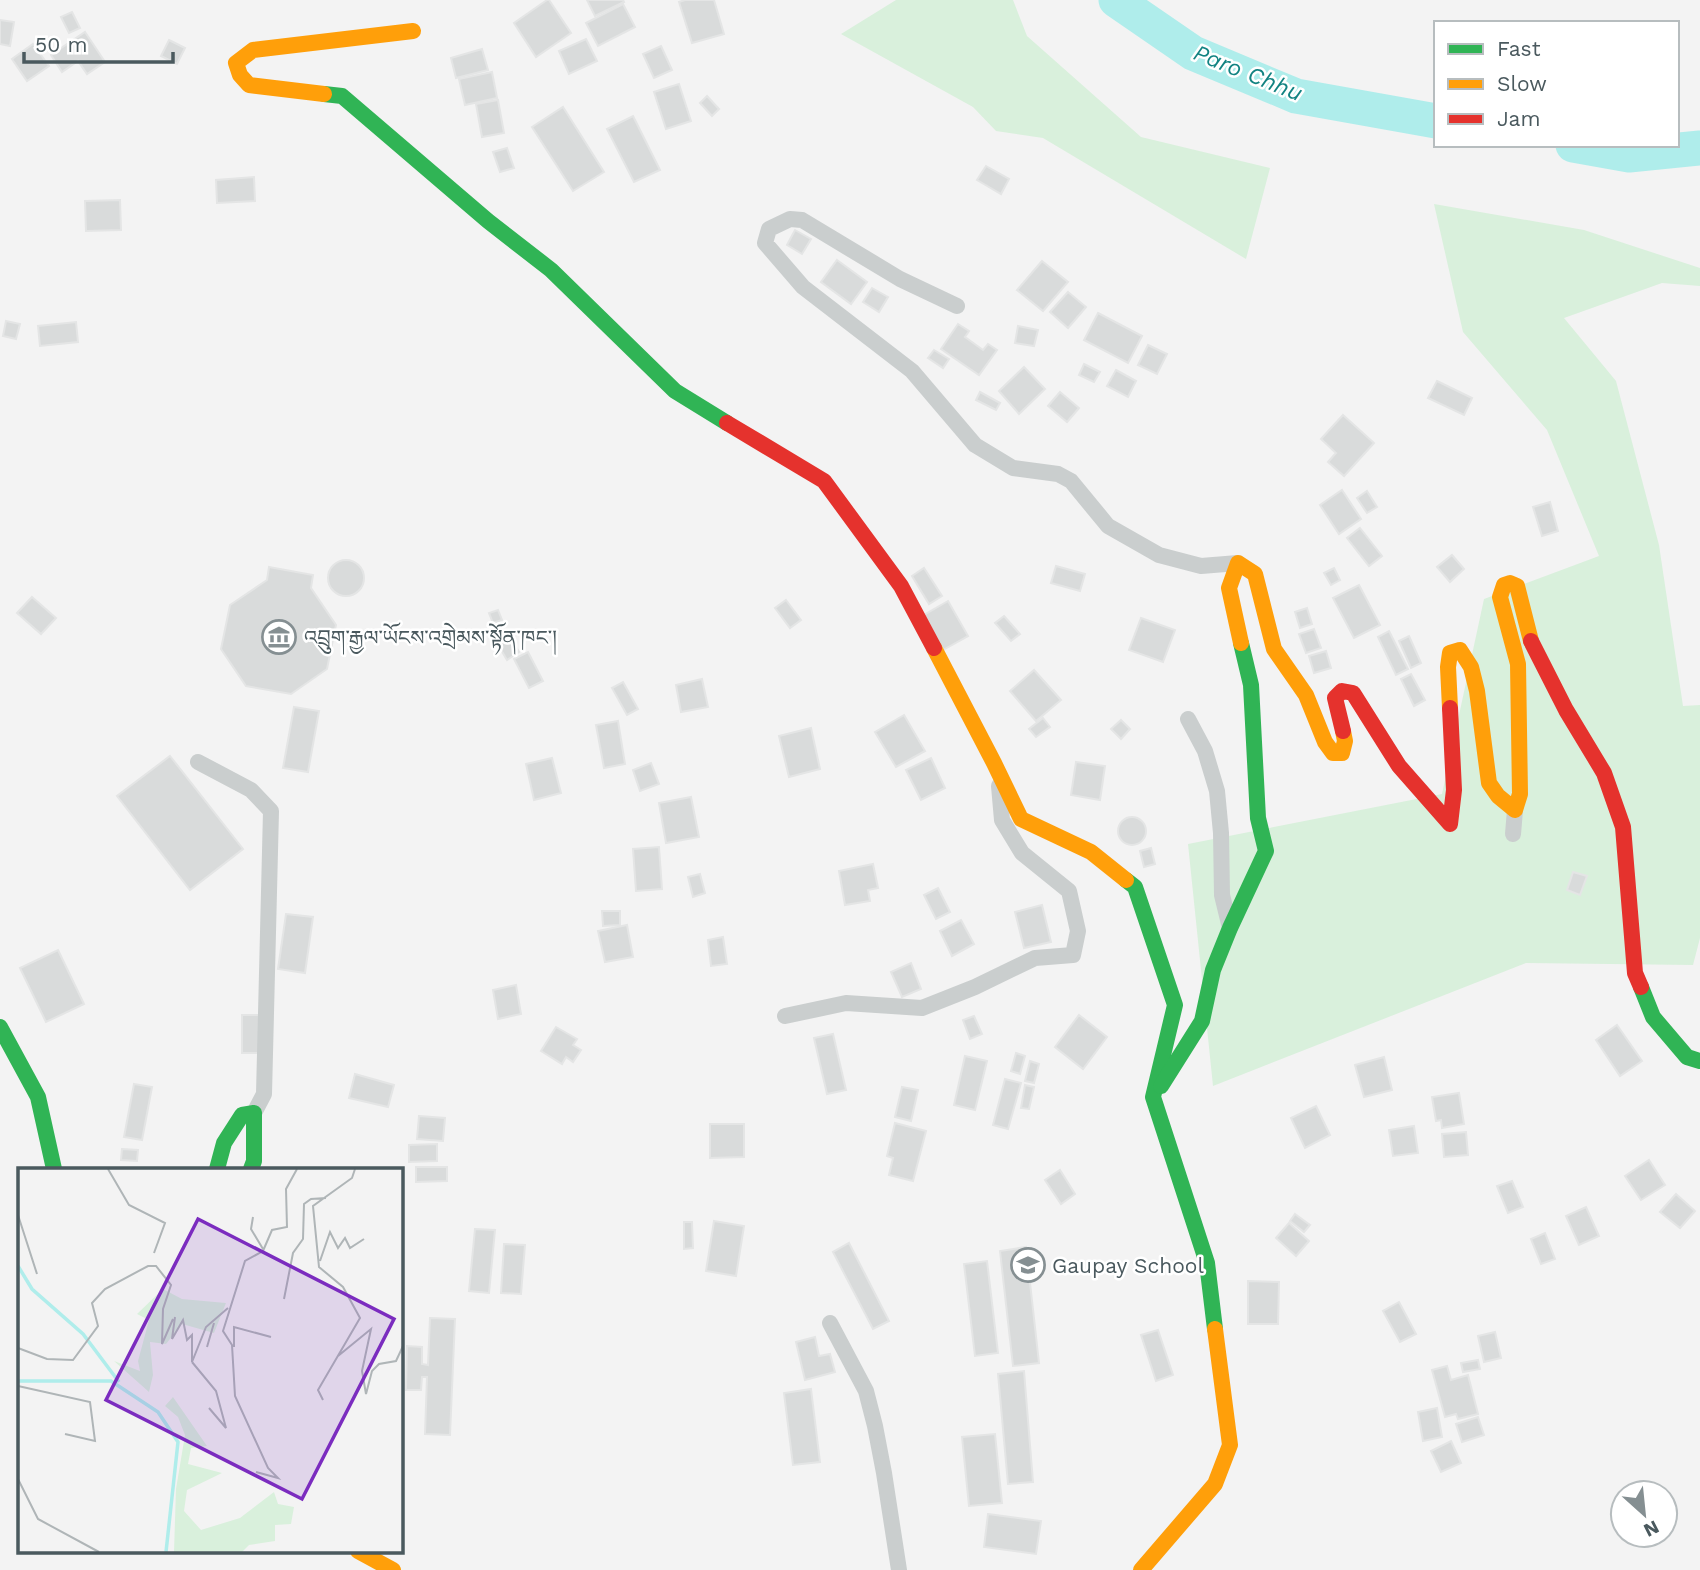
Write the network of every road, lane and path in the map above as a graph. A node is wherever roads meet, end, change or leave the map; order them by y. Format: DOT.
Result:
graph roads {
  1 [pos="413,31"];
  2 [pos="957,306"];
  3 [pos="1238,563"];
  4 [pos="1188,719"];
  5 [pos="198,762"];
  6 [pos="994,763"];
  7 [pos="1515,810"];
  8 [pos="1513,834"];
  9 [pos="1230,928"];
  10 [pos="785,1016"];
  11 [pos="0,1027"];
  12 [pos="1700,1061"];
  13 [pos="1153,1097"];
  14 [pos="254,1113"];
  15 [pos="54,1168"];
  16 [pos="216,1168"];
  17 [pos="251,1168"];
  18 [pos="830,1323"];
  19 [pos="360,1552"];
  20 [pos="393,1570"];
  21 [pos="899,1570"];
  22 [pos="1141,1570"];
  1 -- 6 [label="street"];
  2 -- 3 [label="street"];
  3 -- 7 [label="street"];
  3 -- 9 [label="street"];
  4 -- 9 [label="street"];
  5 -- 14 [label="street"];
  6 -- 10 [label="street"];
  6 -- 13 [label="street"];
  7 -- 8 [label="street"];
  7 -- 12 [label="street"];
  9 -- 13 [label="street"];
  11 -- 15 [label="street"];
  13 -- 22 [label="street"];
  14 -- 16 [label="street"];
  14 -- 17 [label="street"];
  18 -- 21 [label="street"];
  19 -- 20 [label="street"];
}
